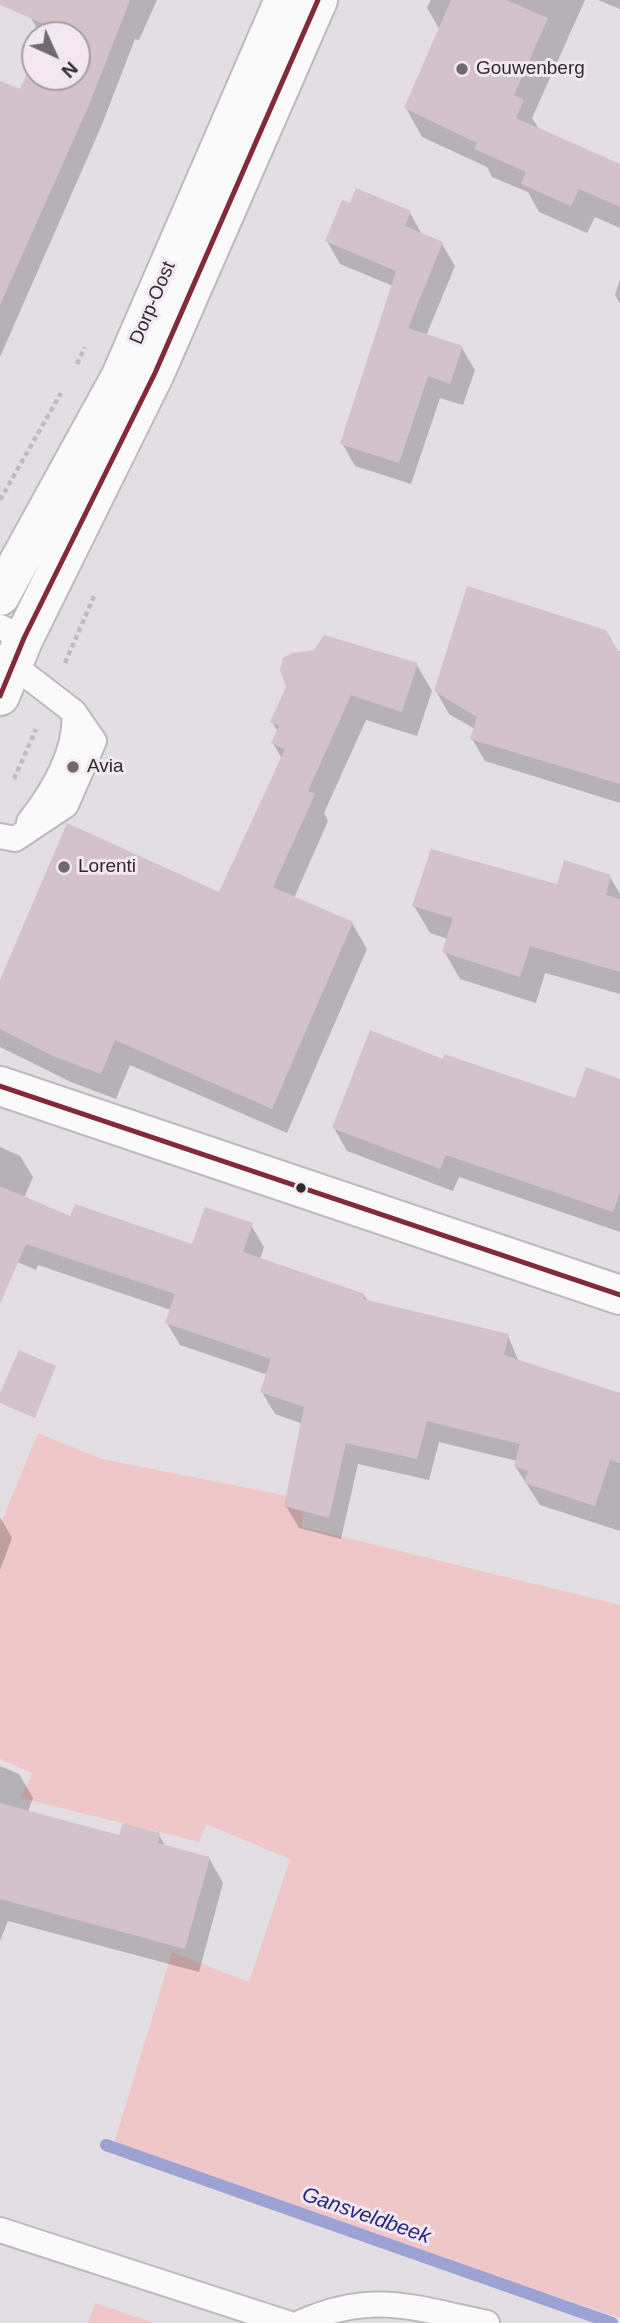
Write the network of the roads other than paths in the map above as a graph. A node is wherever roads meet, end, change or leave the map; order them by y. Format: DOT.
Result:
graph roads {
  1 [pos="284,0"];
  2 [pos="318,0"];
  3 [pos="0,596"];
  4 [pos="9,656"];
  5 [pos="7,837"];
  6 [pos="0,1086"];
  7 [pos="620,1296"];
  8 [pos="0,2230"];
  9 [pos="287,2323"];
  10 [pos="300,2323"];
  11 [pos="486,2323"];
  1 -- 3 [label="main road, Dorp-Oost"];
  2 -- 4 [label="main road, Dorp-Oost"];
  4 -- 5 [label="lane"];
  6 -- 7 [label="main road"];
  8 -- 9 [label="lane"];
  10 -- 11 [label="lane"];
}
